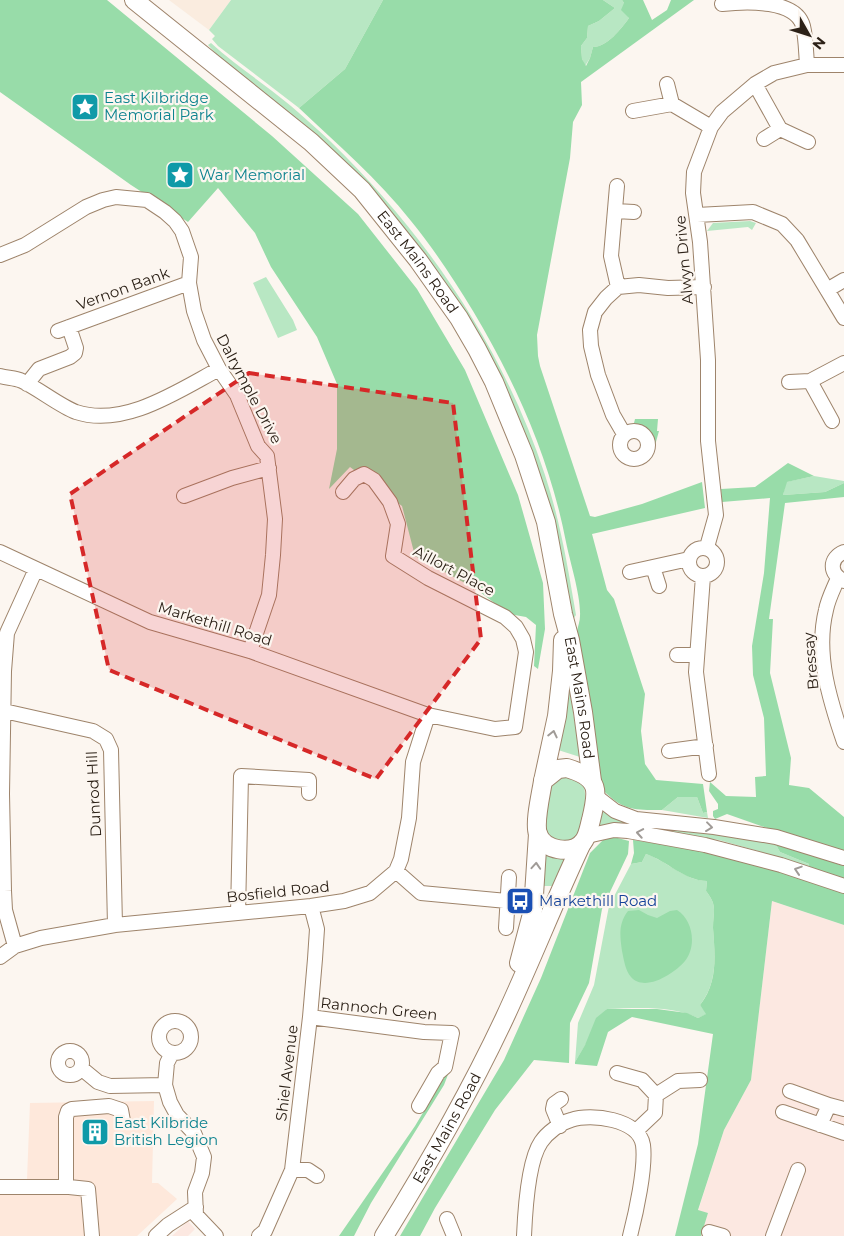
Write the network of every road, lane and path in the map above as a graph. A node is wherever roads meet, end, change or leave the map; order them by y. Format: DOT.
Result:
graph roads {
  1 [pos="134,0"];
  2 [pos="760,1"];
  3 [pos="722,4"];
  4 [pos="795,4"];
  5 [pos="807,64"];
  6 [pos="844,65"];
  7 [pos="667,84"];
  8 [pos="755,84"];
  9 [pos="672,104"];
  10 [pos="632,111"];
  11 [pos="711,127"];
  12 [pos="780,129"];
  13 [pos="764,139"];
  14 [pos="808,142"];
  15 [pos="616,186"];
  16 [pos="615,211"];
  17 [pos="634,212"];
  18 [pos="697,215"];
  19 [pos="0,255"];
  20 [pos="844,280"];
  21 [pos="189,283"];
  22 [pos="618,287"];
  23 [pos="704,287"];
  24 [pos="827,290"];
  25 [pos="844,318"];
  26 [pos="844,363"];
  27 [pos="219,369"];
  28 [pos="0,376"];
  29 [pos="810,381"];
  30 [pos="789,382"];
  31 [pos="27,384"];
  32 [pos="832,421"];
  33 [pos="624,434"];
  34 [pos="269,468"];
  35 [pos="343,492"];
  36 [pos="184,496"];
  37 [pos="707,547"];
  38 [pos="0,552"];
  39 [pos="844,552"];
  40 [pos="689,559"];
  41 [pos="653,567"];
  42 [pos="36,569"];
  43 [pos="630,572"];
  44 [pos="702,576"];
  45 [pos="841,579"];
  46 [pos="659,586"];
  47 [pos="563,614"];
  48 [pos="250,651"];
  49 [pos="677,655"];
  50 [pos="697,655"];
  51 [pos="4,711"];
  52 [pos="428,715"];
  53 [pos="515,727"];
  54 [pos="844,742"];
  55 [pos="706,746"];
  56 [pos="669,751"];
  57 [pos="709,774"];
  58 [pos="543,781"];
  59 [pos="594,789"];
  60 [pos="309,793"];
  61 [pos="538,834"];
  62 [pos="584,840"];
  63 [pos="844,858"];
  64 [pos="396,870"];
  65 [pos="509,877"];
  66 [pos="844,886"];
  67 [pos="507,901"];
  68 [pos="311,906"];
  69 [pos="238,912"];
  70 [pos="115,925"];
  71 [pos="506,928"];
  72 [pos="15,946"];
  73 [pos="0,956"];
  74 [pos="505,1016"];
  75 [pos="310,1017"];
  76 [pos="172,1053"];
  77 [pos="81,1068"];
  78 [pos="617,1073"];
  79 [pos="700,1080"];
  80 [pos="165,1085"];
  81 [pos="790,1091"];
  82 [pos="656,1096"];
  83 [pos="561,1099"];
  84 [pos="829,1104"];
  85 [pos="419,1106"];
  86 [pos="844,1110"];
  87 [pos="784,1112"];
  88 [pos="124,1121"];
  89 [pos="820,1125"];
  90 [pos="560,1126"];
  91 [pos="637,1130"];
  92 [pos="844,1133"];
  93 [pos="292,1170"];
  94 [pos="798,1170"];
  95 [pos="318,1176"];
  96 [pos="66,1187"];
  97 [pos="0,1188"];
  98 [pos="196,1207"];
  99 [pos="447,1219"];
  100 [pos="709,1232"];
  101 [pos="92,1236"];
  102 [pos="156,1236"];
  103 [pos="216,1236"];
  104 [pos="259,1236"];
  105 [pos="384,1236"];
  106 [pos="454,1236"];
  107 [pos="524,1236"];
  108 [pos="630,1236"];
  109 [pos="723,1236"];
  110 [pos="773,1236"];
  1 -- 47 [label="main road, East Mains Road"];
  2 -- 3 [label="street"];
  2 -- 4 [label="street"];
  4 -- 5 [label="street"];
  5 -- 6 [label="street, Alwyn Drive"];
  5 -- 8 [label="street, Alwyn Drive"];
  7 -- 9 [label="street"];
  8 -- 11 [label="street, Alwyn Drive"];
  8 -- 12 [label="street"];
  9 -- 10 [label="street"];
  9 -- 11 [label="street"];
  11 -- 18 [label="street, Alwyn Drive"];
  12 -- 13 [label="street"];
  12 -- 14 [label="street"];
  15 -- 16 [label="street"];
  16 -- 17 [label="street"];
  16 -- 22 [label="street"];
  18 -- 23 [label="street, Alwyn Drive"];
  18 -- 24 [label="street"];
  19 -- 21 [label="street, Dalrymple Drive"];
  20 -- 24 [label="street"];
  21 -- 27 [label="street, Dalrymple Drive"];
  21 -- 31 [label="street, Vernon Bank"];
  22 -- 23 [label="street"];
  22 -- 33 [label="street"];
  23 -- 37 [label="street, Alwyn Drive"];
  24 -- 25 [label="street"];
  26 -- 29 [label="street"];
  27 -- 31 [label="street"];
  27 -- 34 [label="street, Dalrymple Drive"];
  28 -- 31 [label="street"];
  29 -- 30 [label="street"];
  29 -- 32 [label="street"];
  34 -- 36 [label="street"];
  34 -- 48 [label="street, Dalrymple Drive"];
  35 -- 53 [label="street, Aillort Place"];
  37 -- 40 [label="street"];
  37 -- 44 [label="street"];
  38 -- 42 [label="street, Markethill Road"];
  39 -- 45 [label="street, Bressay"];
  40 -- 41 [label="street"];
  40 -- 44 [label="street"];
  41 -- 43 [label="street"];
  41 -- 46 [label="street"];
  42 -- 48 [label="street, Markethill Road"];
  42 -- 51 [label="street"];
  44 -- 50 [label="street"];
  45 -- 54 [label="street, Bressay"];
  58 -- 47 [label="main road, East Mains Road, one-way"];
  47 -- 59 [label="main road, East Mains Road"];
  48 -- 52 [label="street, Markethill Road"];
  49 -- 50 [label="street"];
  50 -- 55 [label="street"];
  51 -- 70 [label="street, Dunrod Hill"];
  51 -- 72 [label="street"];
  52 -- 53 [label="street, Markethill Road"];
  52 -- 64 [label="street"];
  55 -- 56 [label="street"];
  55 -- 57 [label="street"];
  58 -- 59 [label="main road"];
  58 -- 61 [label="main road"];
  59 -- 62 [label="main road"];
  59 -- 63 [label="street, one-way"];
  60 -- 69 [label="street"];
  61 -- 62 [label="main road"];
  74 -- 61 [label="main road, East Mains Road, one-way"];
  66 -- 62 [label="street, one-way"];
  62 -- 74 [label="main road, East Mains Road"];
  64 -- 67 [label="street"];
  64 -- 68 [label="street, Bosfield Road"];
  65 -- 67 [label="street"];
  67 -- 71 [label="street"];
  68 -- 69 [label="street, Bosfield Road"];
  68 -- 75 [label="street, Shiel Avenue"];
  69 -- 70 [label="street, Bosfield Road"];
  70 -- 72 [label="street, Bosfield Road"];
  72 -- 73 [label="street, Bosfield Road"];
  74 -- 105 [label="main road, East Mains Road"];
  75 -- 85 [label="street, Rannoch Green"];
  75 -- 93 [label="street, Shiel Avenue"];
  76 -- 80 [label="street"];
  77 -- 80 [label="street"];
  78 -- 82 [label="street"];
  79 -- 82 [label="street"];
  80 -- 98 [label="street"];
  81 -- 84 [label="street"];
  82 -- 91 [label="street"];
  83 -- 90 [label="street"];
  84 -- 86 [label="street"];
  84 -- 89 [label="street"];
  87 -- 89 [label="street"];
  88 -- 96 [label="street"];
  89 -- 92 [label="street"];
  90 -- 91 [label="street"];
  90 -- 107 [label="street"];
  91 -- 108 [label="street"];
  93 -- 95 [label="street"];
  93 -- 104 [label="street, Shiel Avenue"];
  94 -- 110 [label="street"];
  96 -- 97 [label="street"];
  96 -- 101 [label="street"];
  98 -- 102 [label="street"];
  98 -- 103 [label="street"];
  99 -- 106 [label="street"];
  100 -- 109 [label="street"];
}
